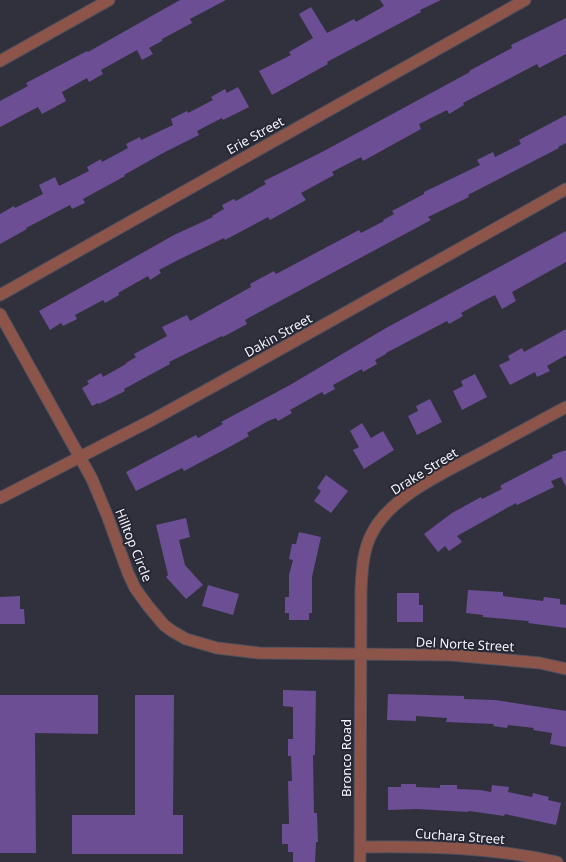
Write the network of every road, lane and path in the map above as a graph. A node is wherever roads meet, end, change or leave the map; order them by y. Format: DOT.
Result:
graph roads {
  1 [pos="109,0"];
  2 [pos="525,0"];
  3 [pos="0,61"];
  4 [pos="566,189"];
  5 [pos="0,295"];
  6 [pos="0,314"];
  7 [pos="566,407"];
  8 [pos="79,457"];
  9 [pos="0,498"];
  10 [pos="361,654"];
  11 [pos="566,669"];
  12 [pos="360,847"];
  13 [pos="360,862"];
  14 [pos="557,862"];
  1 -- 3 [label="street"];
  2 -- 5 [label="street, Erie Street"];
  4 -- 8 [label="street, Dakin Street"];
  6 -- 8 [label="street, Hilltop Circle"];
  7 -- 10 [label="street, Drake Street"];
  8 -- 9 [label="street, Dakin Street"];
  8 -- 10 [label="street, Hilltop Circle"];
  10 -- 11 [label="street, Del Norte Street"];
  10 -- 12 [label="street, Bronco Road"];
  12 -- 13 [label="street, Bronco Road"];
  12 -- 14 [label="street, Cuchara Street"];
}
